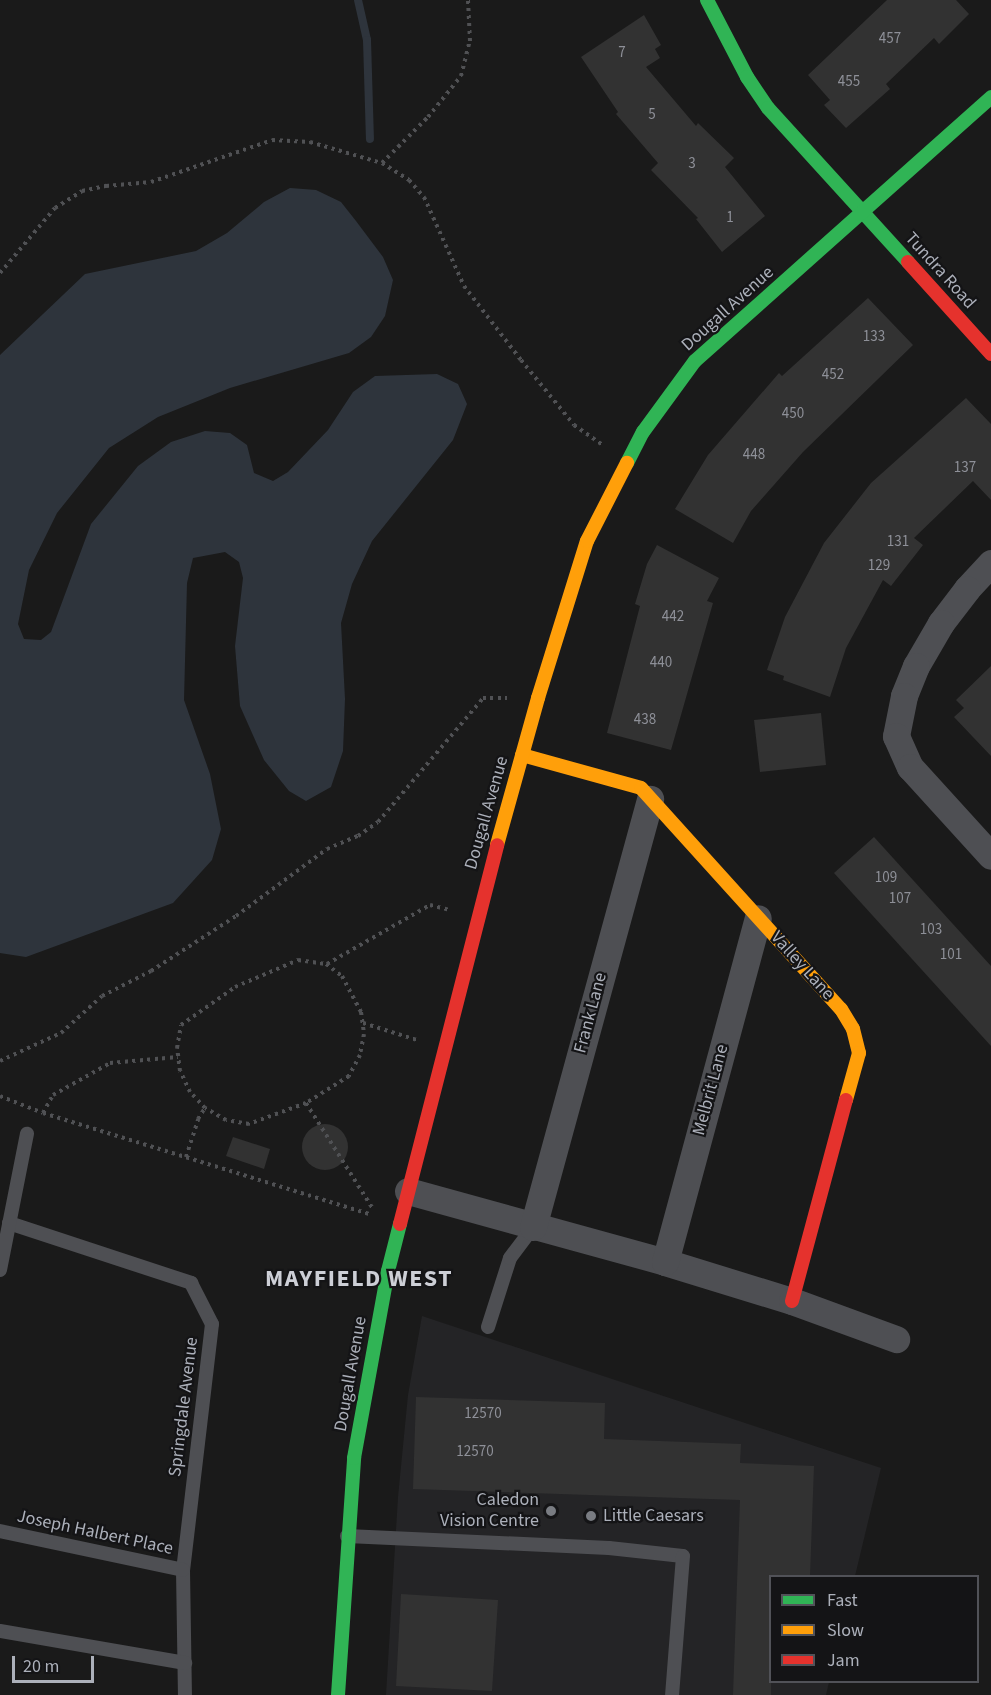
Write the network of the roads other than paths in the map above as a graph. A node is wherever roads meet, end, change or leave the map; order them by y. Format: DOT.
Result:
graph roads {
  1 [pos="707,0"];
  2 [pos="991,97"];
  3 [pos="861,213"];
  4 [pos="991,354"];
  5 [pos="991,563"];
  6 [pos="522,755"];
  7 [pos="650,799"];
  8 [pos="991,856"];
  9 [pos="758,918"];
  10 [pos="27,1134"];
  11 [pos="408,1191"];
  12 [pos="9,1223"];
  13 [pos="532,1227"];
  14 [pos="665,1262"];
  15 [pos="0,1270"];
  16 [pos="792,1301"];
  17 [pos="488,1327"];
  18 [pos="896,1339"];
  19 [pos="0,1531"];
  20 [pos="347,1536"];
  21 [pos="183,1570"];
  22 [pos="0,1630"];
  23 [pos="185,1663"];
  24 [pos="185,1695"];
  25 [pos="338,1695"];
  26 [pos="672,1695"];
  1 -- 3 [label="street, Tundra Road"];
  2 -- 3 [label="street, Dougall Avenue"];
  3 -- 4 [label="street, Tundra Road"];
  3 -- 6 [label="street, Dougall Avenue"];
  5 -- 8 [label="street"];
  6 -- 7 [label="street, Valley Lane"];
  6 -- 11 [label="street, Dougall Avenue"];
  7 -- 9 [label="street, Valley Lane"];
  7 -- 13 [label="street, Frank Lane"];
  9 -- 14 [label="street, Melbrit Lane"];
  9 -- 16 [label="street, Valley Lane"];
  10 -- 12 [label="lane"];
  11 -- 13 [label="street"];
  11 -- 20 [label="street, Dougall Avenue"];
  12 -- 15 [label="lane"];
  12 -- 21 [label="lane, Springdale Avenue"];
  13 -- 14 [label="street"];
  13 -- 17 [label="lane"];
  14 -- 16 [label="street"];
  16 -- 18 [label="street"];
  19 -- 21 [label="lane, Joseph Halbert Place"];
  20 -- 25 [label="street, Dougall Avenue"];
  20 -- 26 [label="lane"];
  21 -- 23 [label="lane, Springdale Avenue"];
  22 -- 23 [label="lane"];
  23 -- 24 [label="lane, Springdale Avenue"];
}
